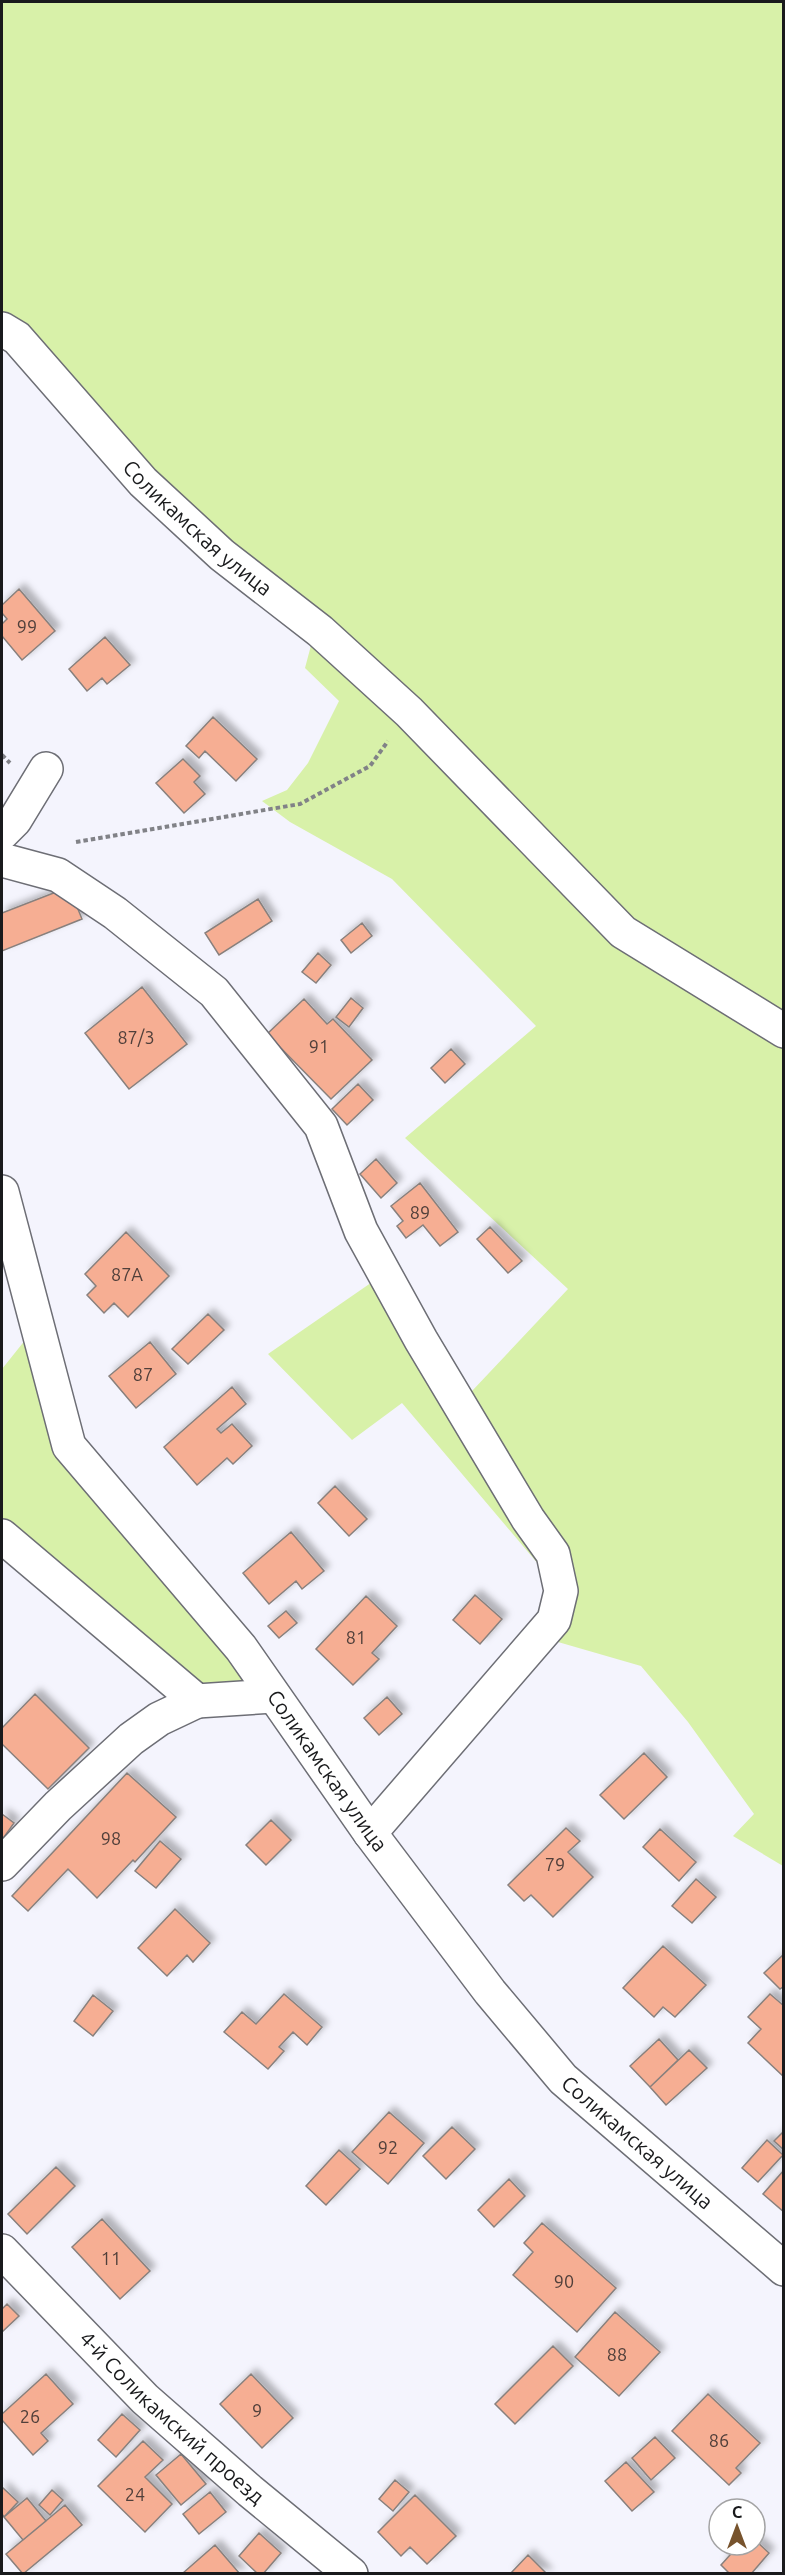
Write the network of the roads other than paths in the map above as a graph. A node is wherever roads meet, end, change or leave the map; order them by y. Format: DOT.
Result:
graph roads {
  1 [pos="2,329"];
  2 [pos="46,770"];
  3 [pos="2,832"];
  4 [pos="2,860"];
  5 [pos="783,1030"];
  6 [pos="2,1192"];
  7 [pos="2,1536"];
  8 [pos="273,1695"];
  9 [pos="197,1701"];
  10 [pos="370,1833"];
  11 [pos="2,1864"];
  12 [pos="2,2252"];
  13 [pos="783,2269"];
  14 [pos="351,2574"];
  1 -- 5 [label="street, Соликамская улица"];
  2 -- 3 [label="street"];
  4 -- 10 [label="street"];
  6 -- 8 [label="street, Соликамская улица"];
  7 -- 9 [label="street"];
  8 -- 9 [label="street"];
  8 -- 10 [label="street, Соликамская улица"];
  9 -- 11 [label="street"];
  10 -- 13 [label="street, Соликамская улица"];
  12 -- 14 [label="street, 4-й Соликамский проезд"];
}
